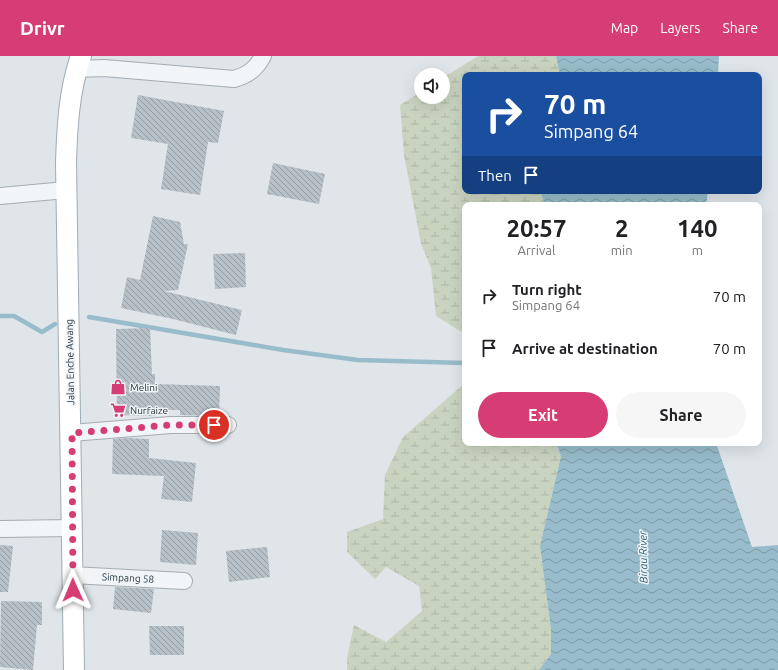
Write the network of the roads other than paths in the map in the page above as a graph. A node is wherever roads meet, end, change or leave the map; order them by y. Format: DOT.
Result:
graph roads {
  1 [pos="263,56"];
  2 [pos="78,62"];
  3 [pos="66,190"];
  4 [pos="0,196"];
  5 [pos="228,426"];
  6 [pos="72,433"];
  7 [pos="72,528"];
  8 [pos="0,529"];
  9 [pos="72,575"];
  10 [pos="184,580"];
  11 [pos="74,670"];
  1 -- 2 [label="street"];
  2 -- 3 [label="main road, Jalan Enche Awang"];
  3 -- 4 [label="street"];
  3 -- 6 [label="main road, Jalan Enche Awang"];
  5 -- 6 [label="street"];
  6 -- 7 [label="main road, Jalan Enche Awang"];
  7 -- 8 [label="street"];
  7 -- 9 [label="main road, Jalan Enche Awang"];
  9 -- 10 [label="street, Simpang 58"];
  9 -- 11 [label="main road, Jalan Enche Awang"];
}
